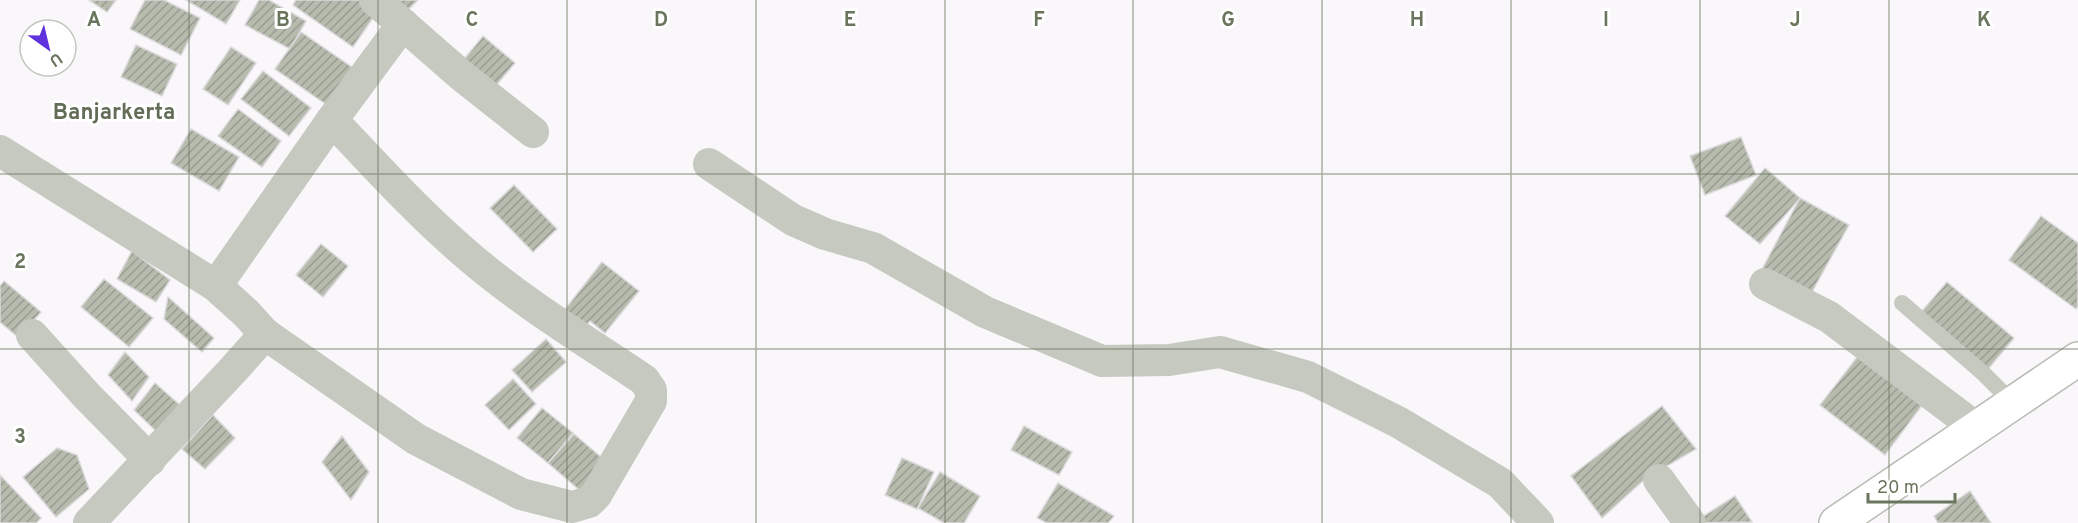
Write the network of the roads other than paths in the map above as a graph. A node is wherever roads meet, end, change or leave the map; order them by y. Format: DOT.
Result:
graph roads {
  1 [pos="375,0"];
  2 [pos="403,24"];
  3 [pos="332,120"];
  4 [pos="533,132"];
  5 [pos="0,151"];
  6 [pos="709,164"];
  7 [pos="1765,284"];
  8 [pos="216,286"];
  9 [pos="1902,303"];
  10 [pos="265,334"];
  11 [pos="32,335"];
  12 [pos="2078,358"];
  13 [pos="2013,403"];
  14 [pos="1975,427"];
  15 [pos="150,460"];
  16 [pos="1659,480"];
  17 [pos="89,523"];
  18 [pos="1538,523"];
  19 [pos="1690,523"];
  20 [pos="1836,523"];
  1 -- 2 [label="street"];
  2 -- 3 [label="street"];
  2 -- 4 [label="street"];
  3 -- 8 [label="street"];
  3 -- 10 [label="street"];
  5 -- 8 [label="street"];
  6 -- 18 [label="street"];
  7 -- 14 [label="street"];
  8 -- 10 [label="street"];
  9 -- 13 [label="lane"];
  10 -- 15 [label="street"];
  11 -- 15 [label="street"];
  12 -- 13 [label="main road"];
  13 -- 14 [label="main road"];
  14 -- 20 [label="main road"];
  15 -- 17 [label="street"];
  16 -- 19 [label="street"];
}
